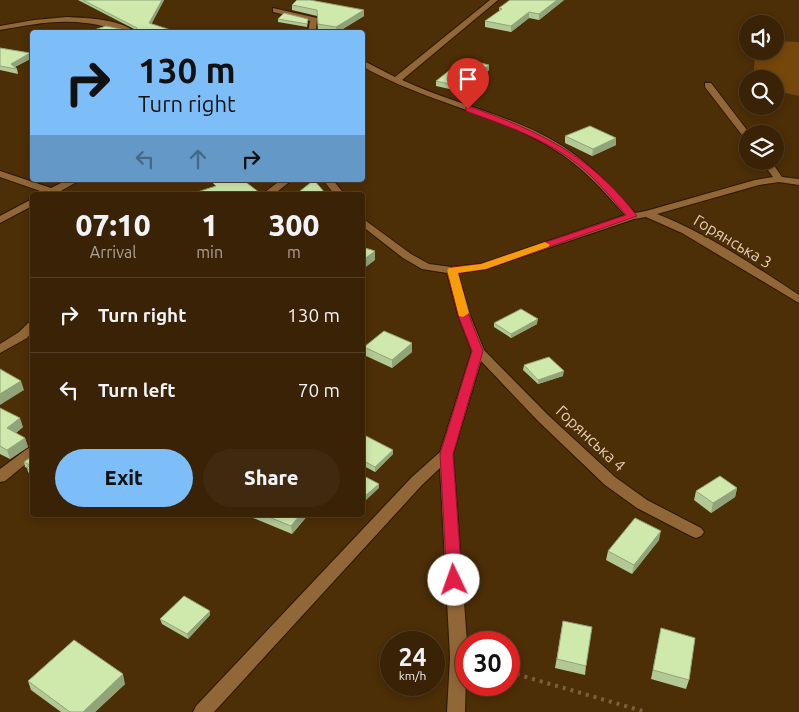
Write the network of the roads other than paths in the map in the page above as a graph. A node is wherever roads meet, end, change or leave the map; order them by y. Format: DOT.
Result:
graph roads {
  1 [pos="494,0"];
  2 [pos="276,10"];
  3 [pos="0,28"];
  4 [pos="127,30"];
  5 [pos="312,30"];
  6 [pos="365,64"];
  7 [pos="397,80"];
  8 [pos="708,85"];
  9 [pos="739,125"];
  10 [pos="772,170"];
  11 [pos="0,174"];
  12 [pos="779,179"];
  13 [pos="71,182"];
  14 [pos="284,182"];
  15 [pos="330,182"];
  16 [pos="799,182"];
  17 [pos="46,192"];
  18 [pos="51,192"];
  19 [pos="270,192"];
  20 [pos="338,192"];
  21 [pos="30,203"];
  22 [pos="647,214"];
  23 [pos="632,216"];
  24 [pos="0,220"];
  25 [pos="365,225"];
  26 [pos="452,270"];
  27 [pos="799,300"];
  28 [pos="30,328"];
  29 [pos="0,349"];
  30 [pos="478,351"];
  31 [pos="30,454"];
  32 [pos="446,454"];
  33 [pos="0,478"];
  34 [pos="696,532"];
  35 [pos="202,712"];
  36 [pos="456,712"];
  1 -- 7 [label="street"];
  2 -- 5 [label="street"];
  3 -- 4 [label="street"];
  6 -- 7 [label="street"];
  7 -- 23 [label="street"];
  8 -- 9 [label="street"];
  10 -- 12 [label="street"];
  11 -- 17 [label="street"];
  12 -- 16 [label="street"];
  12 -- 22 [label="street"];
  13 -- 18 [label="street"];
  14 -- 19 [label="street"];
  15 -- 20 [label="street"];
  21 -- 24 [label="street"];
  22 -- 23 [label="street"];
  22 -- 27 [label="street, Горянська 3"];
  23 -- 26 [label="street"];
  25 -- 26 [label="street"];
  26 -- 30 [label="street"];
  28 -- 29 [label="street"];
  30 -- 32 [label="street"];
  30 -- 34 [label="street, Горянська 4"];
  31 -- 33 [label="street"];
  32 -- 35 [label="street"];
  32 -- 36 [label="street"];
}
